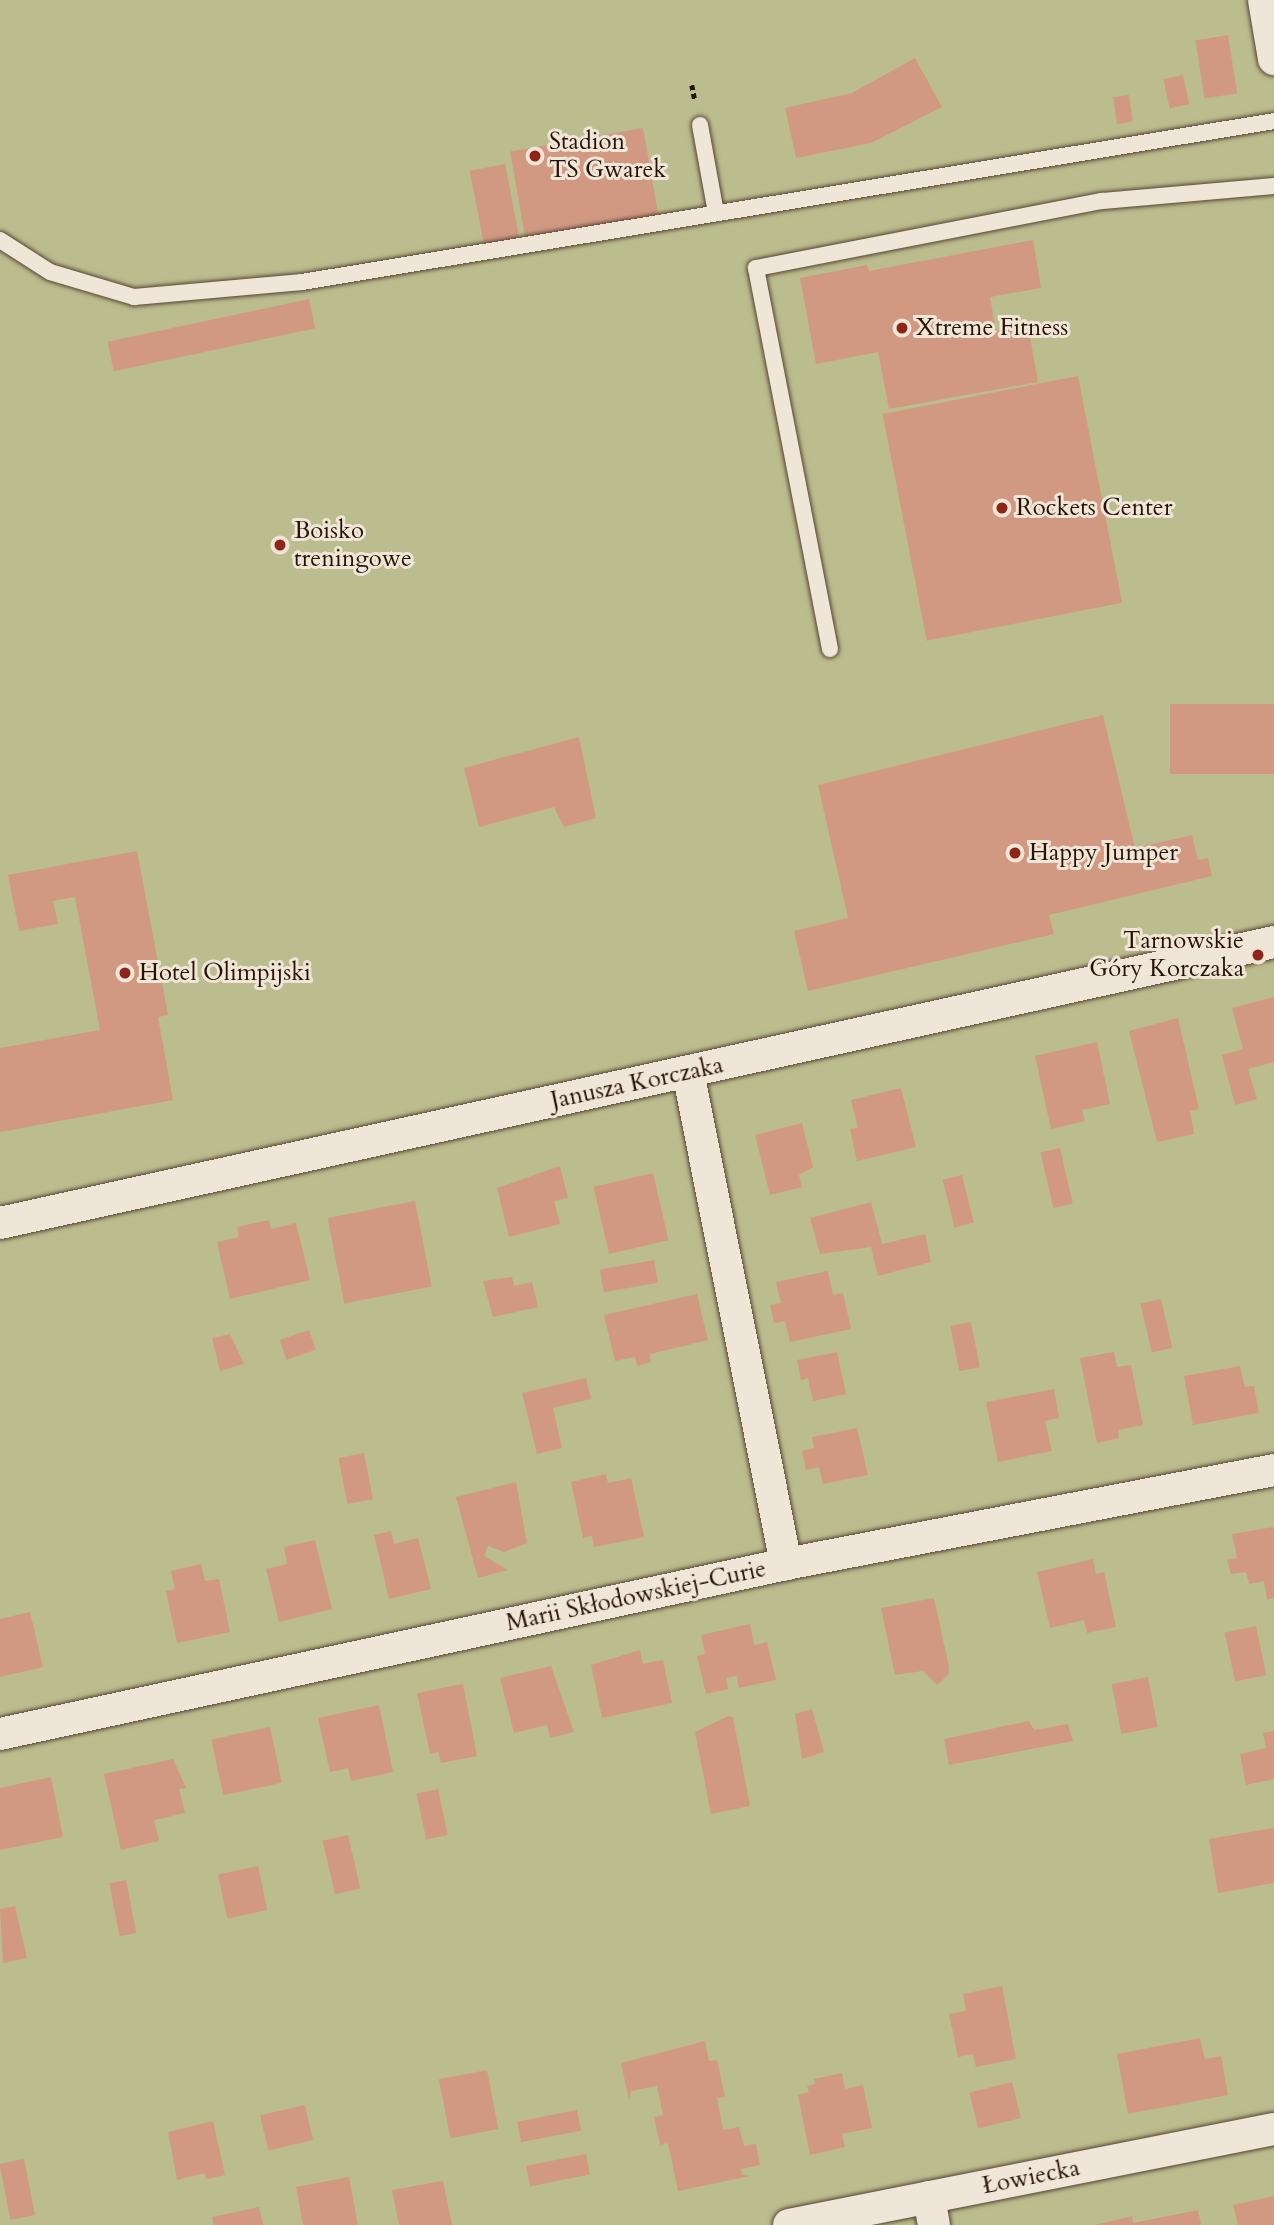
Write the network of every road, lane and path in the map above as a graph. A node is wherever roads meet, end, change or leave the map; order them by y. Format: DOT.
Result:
graph roads {
  1 [pos="1264,0"];
  2 [pos="1274,59"];
  3 [pos="1274,121"];
  4 [pos="700,125"];
  5 [pos="1274,186"];
  6 [pos="716,213"];
  7 [pos="0,240"];
  8 [pos="830,649"];
  9 [pos="1274,942"];
  10 [pos="688,1072"];
  11 [pos="0,1223"];
  12 [pos="1274,1470"];
  13 [pos="786,1564"];
  14 [pos="0,1734"];
  15 [pos="1274,2129"];
  16 [pos="932,2211"];
  17 [pos="789,2225"];
  1 -- 2 [label="street"];
  3 -- 6 [label="lane"];
  4 -- 6 [label="lane"];
  5 -- 8 [label="lane"];
  6 -- 7 [label="lane"];
  9 -- 10 [label="street, Janusza Korczaka"];
  10 -- 11 [label="street, Janusza Korczaka"];
  10 -- 13 [label="street"];
  12 -- 13 [label="street, Marii Skłodowskiej-Curie"];
  13 -- 14 [label="street, Marii Skłodowskiej-Curie"];
  15 -- 16 [label="street, Łowiecka"];
  16 -- 17 [label="street, Łowiecka"];
}
